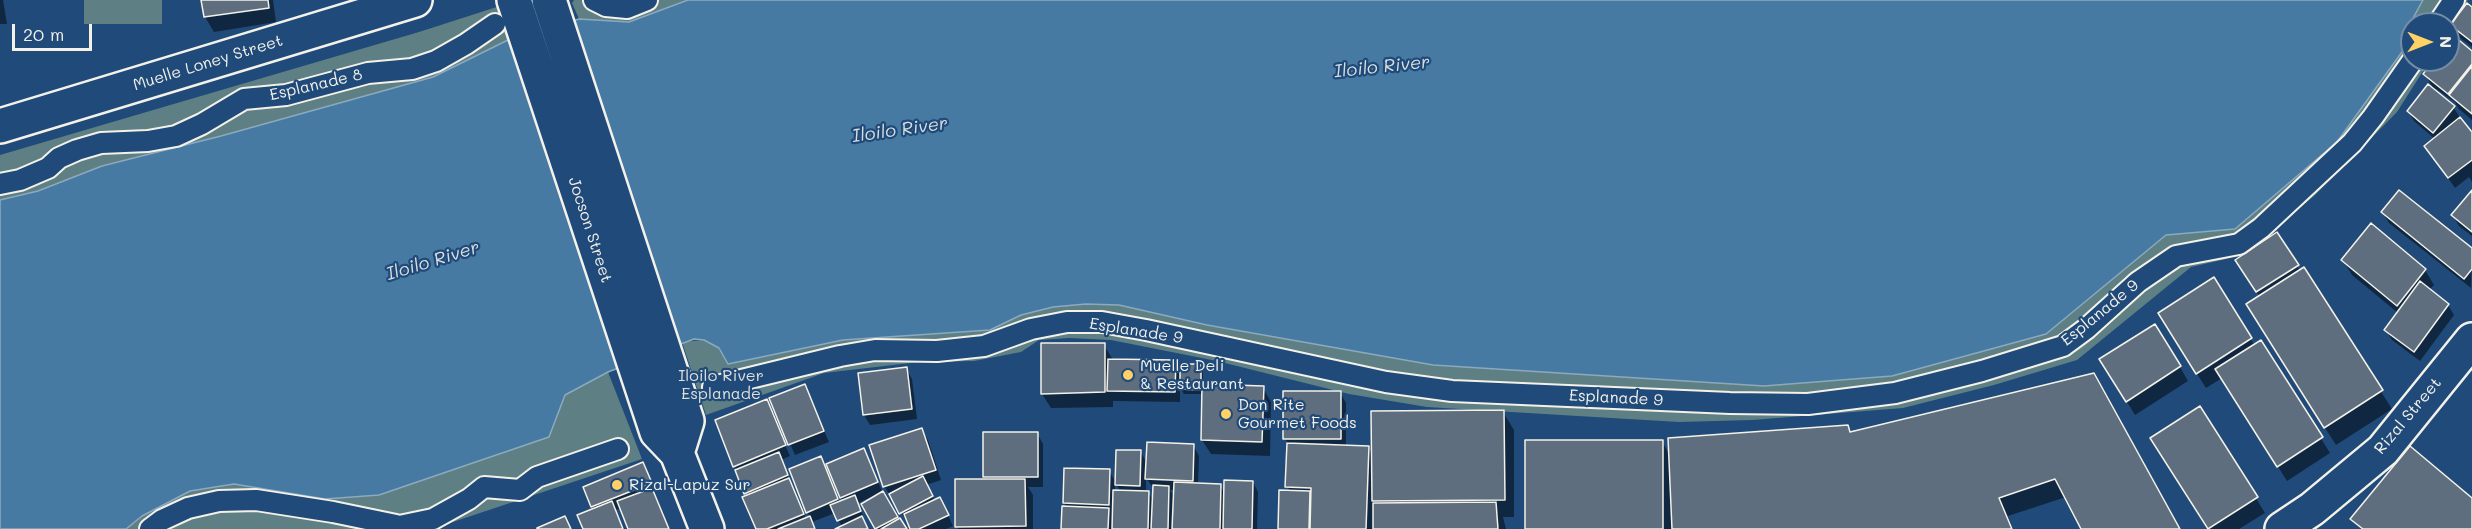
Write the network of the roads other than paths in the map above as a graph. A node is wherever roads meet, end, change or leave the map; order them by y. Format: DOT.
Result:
graph roads {
  1 [pos="415,0"];
  2 [pos="594,0"];
  3 [pos="647,0"];
  4 [pos="551,6"];
  5 [pos="510,15"];
  6 [pos="2405,72"];
  7 [pos="0,126"];
  8 [pos="0,184"];
  9 [pos="2472,340"];
  10 [pos="713,387"];
  11 [pos="674,435"];
  12 [pos="618,449"];
  13 [pos="390,527"];
  14 [pos="150,529"];
  15 [pos="708,529"];
  16 [pos="2282,529"];
  1 -- 7 [label="main road, Muelle Loney Street"];
  2 -- 3 [label="street"];
  4 -- 11 [label="main road, Jocson Street"];
  5 -- 8 [label="street, Esplanade 8"];
  5 -- 11 [label="main road, Jocson Street"];
  6 -- 10 [label="street, Esplanade 9"];
  9 -- 16 [label="main road, Rizal Street"];
  11 -- 15 [label="main road, Jocson Street"];
  12 -- 13 [label="street"];
  13 -- 14 [label="street"];
}
